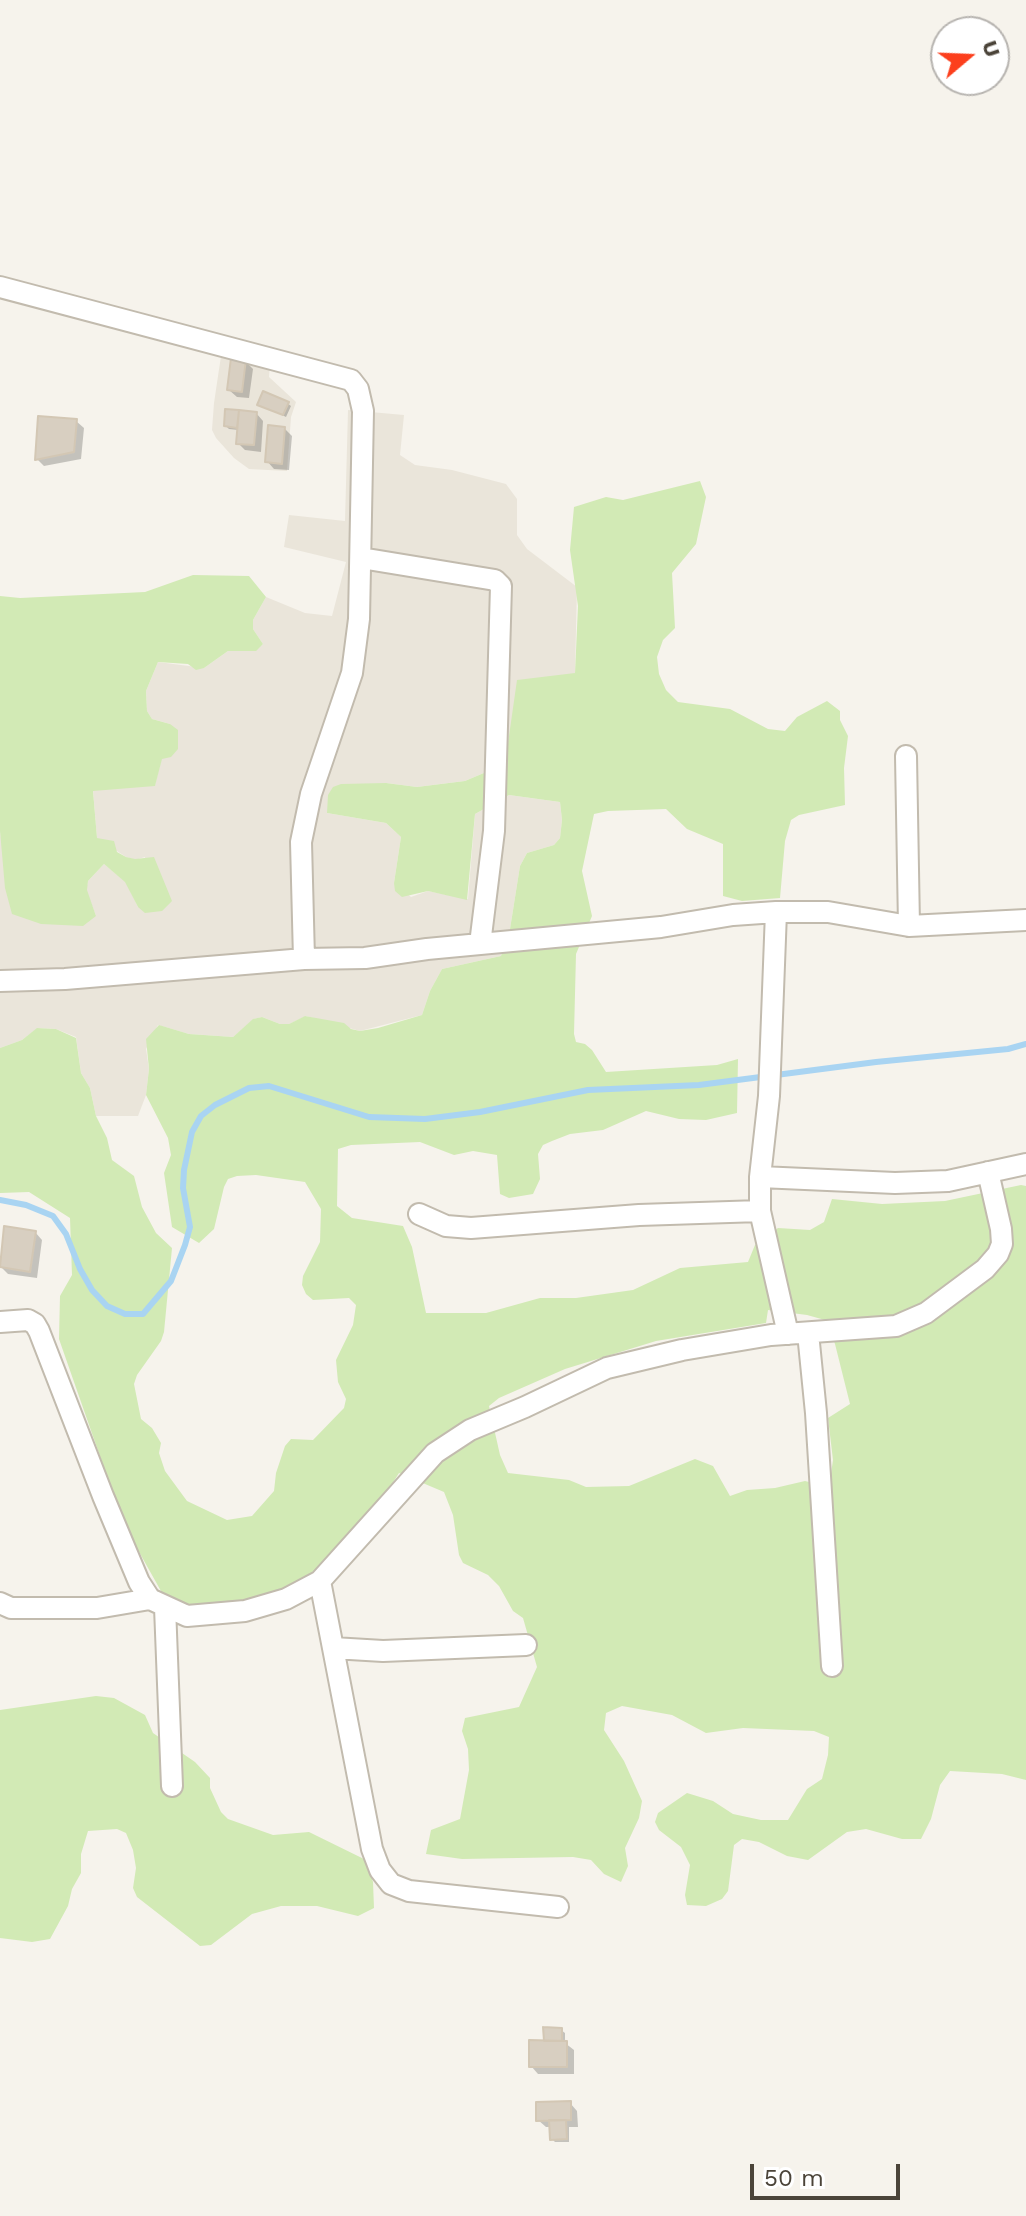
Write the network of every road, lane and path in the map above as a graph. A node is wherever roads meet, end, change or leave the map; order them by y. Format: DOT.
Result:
graph roads {
  1 [pos="0,287"];
  2 [pos="361,558"];
  3 [pos="906,756"];
  4 [pos="776,912"];
  5 [pos="1026,920"];
  6 [pos="909,926"];
  7 [pos="480,944"];
  8 [pos="304,959"];
  9 [pos="0,981"];
  10 [pos="1026,1164"];
  11 [pos="988,1172"];
  12 [pos="760,1177"];
  13 [pos="760,1211"];
  14 [pos="419,1214"];
  15 [pos="0,1322"];
  16 [pos="798,1334"];
  17 [pos="320,1581"];
  18 [pos="0,1603"];
  19 [pos="158,1603"];
  20 [pos="526,1645"];
  21 [pos="333,1648"];
  22 [pos="832,1666"];
  23 [pos="172,1786"];
  24 [pos="558,1907"];
  1 -- 2 [label="street"];
  2 -- 7 [label="street"];
  2 -- 8 [label="street"];
  3 -- 6 [label="street"];
  4 -- 6 [label="street"];
  4 -- 7 [label="street"];
  4 -- 12 [label="street"];
  5 -- 6 [label="street"];
  7 -- 8 [label="street"];
  8 -- 9 [label="street"];
  10 -- 11 [label="street"];
  11 -- 12 [label="street"];
  11 -- 16 [label="street"];
  12 -- 13 [label="street"];
  13 -- 14 [label="street"];
  13 -- 16 [label="street"];
  15 -- 19 [label="street"];
  16 -- 17 [label="street"];
  16 -- 22 [label="street"];
  17 -- 19 [label="street"];
  17 -- 21 [label="street"];
  18 -- 19 [label="street"];
  19 -- 23 [label="street"];
  20 -- 21 [label="street"];
  21 -- 24 [label="street"];
}
